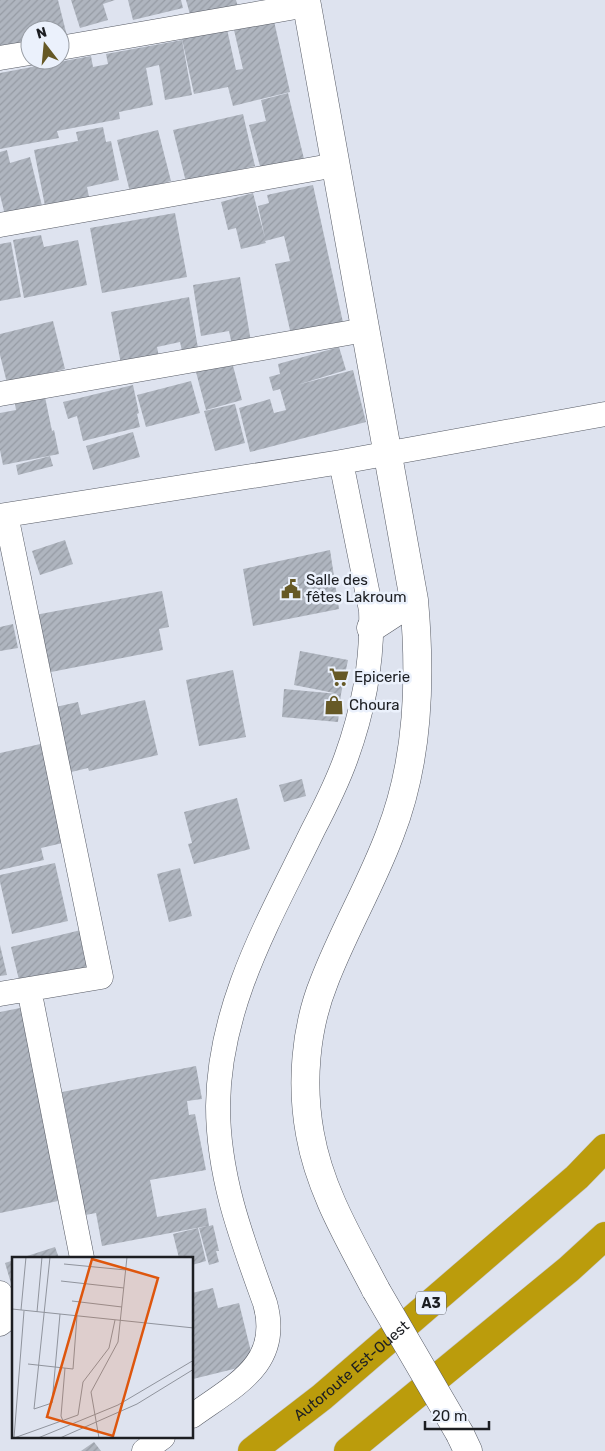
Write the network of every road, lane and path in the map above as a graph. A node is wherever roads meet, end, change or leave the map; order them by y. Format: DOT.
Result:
graph roads {
  1 [pos="307,2"];
  2 [pos="70,46"];
  3 [pos="20,55"];
  4 [pos="0,58"];
  5 [pos="336,165"];
  6 [pos="0,225"];
  7 [pos="365,330"];
  8 [pos="0,394"];
  9 [pos="605,414"];
  10 [pos="387,452"];
  11 [pos="341,462"];
  12 [pos="3,516"];
  13 [pos="414,600"];
  14 [pos="371,628"];
  15 [pos="29,989"];
  16 [pos="0,994"];
  17 [pos="605,1148"];
  18 [pos="605,1236"];
  19 [pos="82,1257"];
  20 [pos="0,1293"];
  21 [pos="0,1324"];
  22 [pos="194,1415"];
  23 [pos="464,1442"];
  24 [pos="252,1451"];
  25 [pos="348,1451"];
  1 -- 2 [label="street"];
  1 -- 5 [label="main road"];
  3 -- 4 [label="street"];
  5 -- 6 [label="street"];
  5 -- 7 [label="main road"];
  7 -- 8 [label="street"];
  7 -- 10 [label="main road"];
  9 -- 10 [label="street"];
  10 -- 11 [label="street"];
  10 -- 13 [label="main road"];
  11 -- 12 [label="street"];
  11 -- 14 [label="street"];
  12 -- 15 [label="street"];
  13 -- 14 [label="main road"];
  13 -- 23 [label="main road, bridge"];
  14 -- 22 [label="street"];
  15 -- 16 [label="street"];
  15 -- 19 [label="street"];
  17 -- 24 [label="highway, Autoroute Est-Ouest / A3"];
  18 -- 25 [label="highway"];
  20 -- 21 [label="street"];
}
